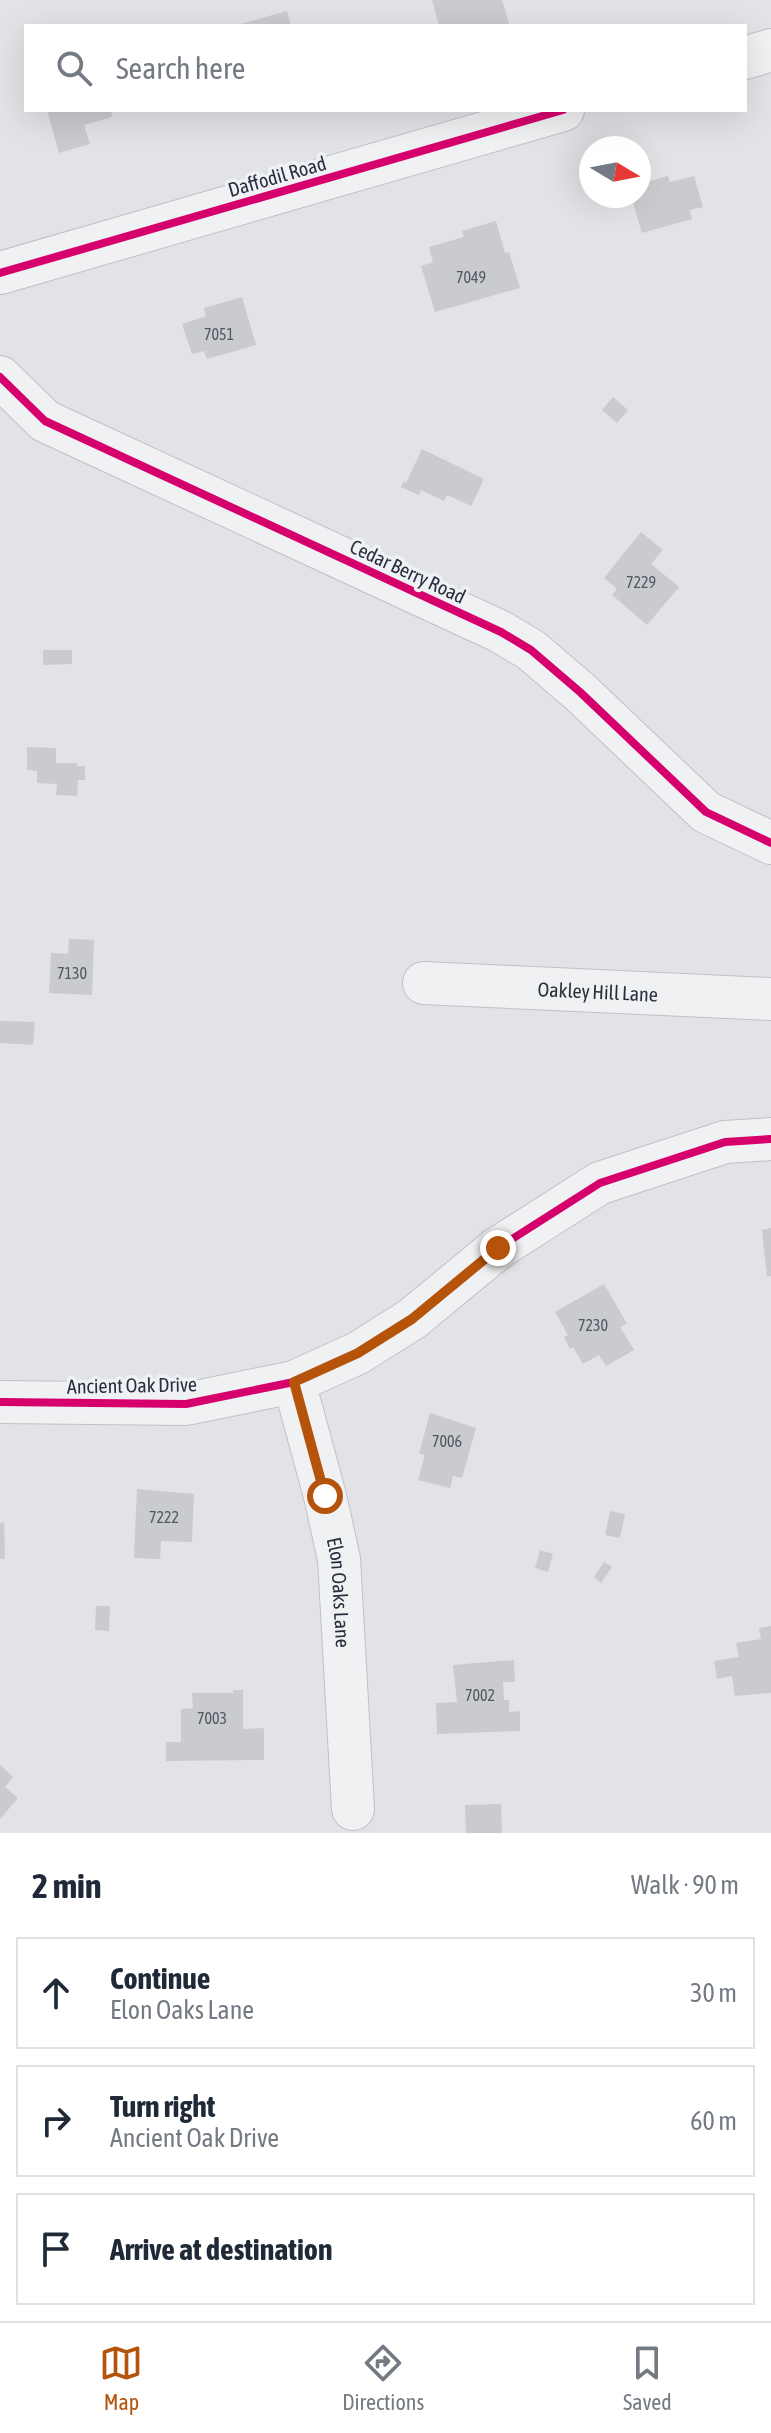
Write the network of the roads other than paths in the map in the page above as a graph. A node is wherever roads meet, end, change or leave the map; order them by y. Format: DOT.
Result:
graph roads {
  1 [pos="771,50"];
  2 [pos="747,57"];
  3 [pos="556,112"];
  4 [pos="0,273"];
  5 [pos="0,377"];
  6 [pos="771,843"];
  7 [pos="424,983"];
  8 [pos="771,999"];
  9 [pos="771,1139"];
  10 [pos="294,1382"];
  11 [pos="0,1402"];
  12 [pos="353,1809"];
  1 -- 2 [label="street"];
  3 -- 4 [label="street, Daffodil Road"];
  5 -- 6 [label="street, Cedar Berry Road"];
  7 -- 8 [label="street, Oakley Hill Lane"];
  9 -- 10 [label="street, Ancient Oak Drive"];
  10 -- 11 [label="street, Ancient Oak Drive"];
  10 -- 12 [label="street, Elon Oaks Lane"];
}
